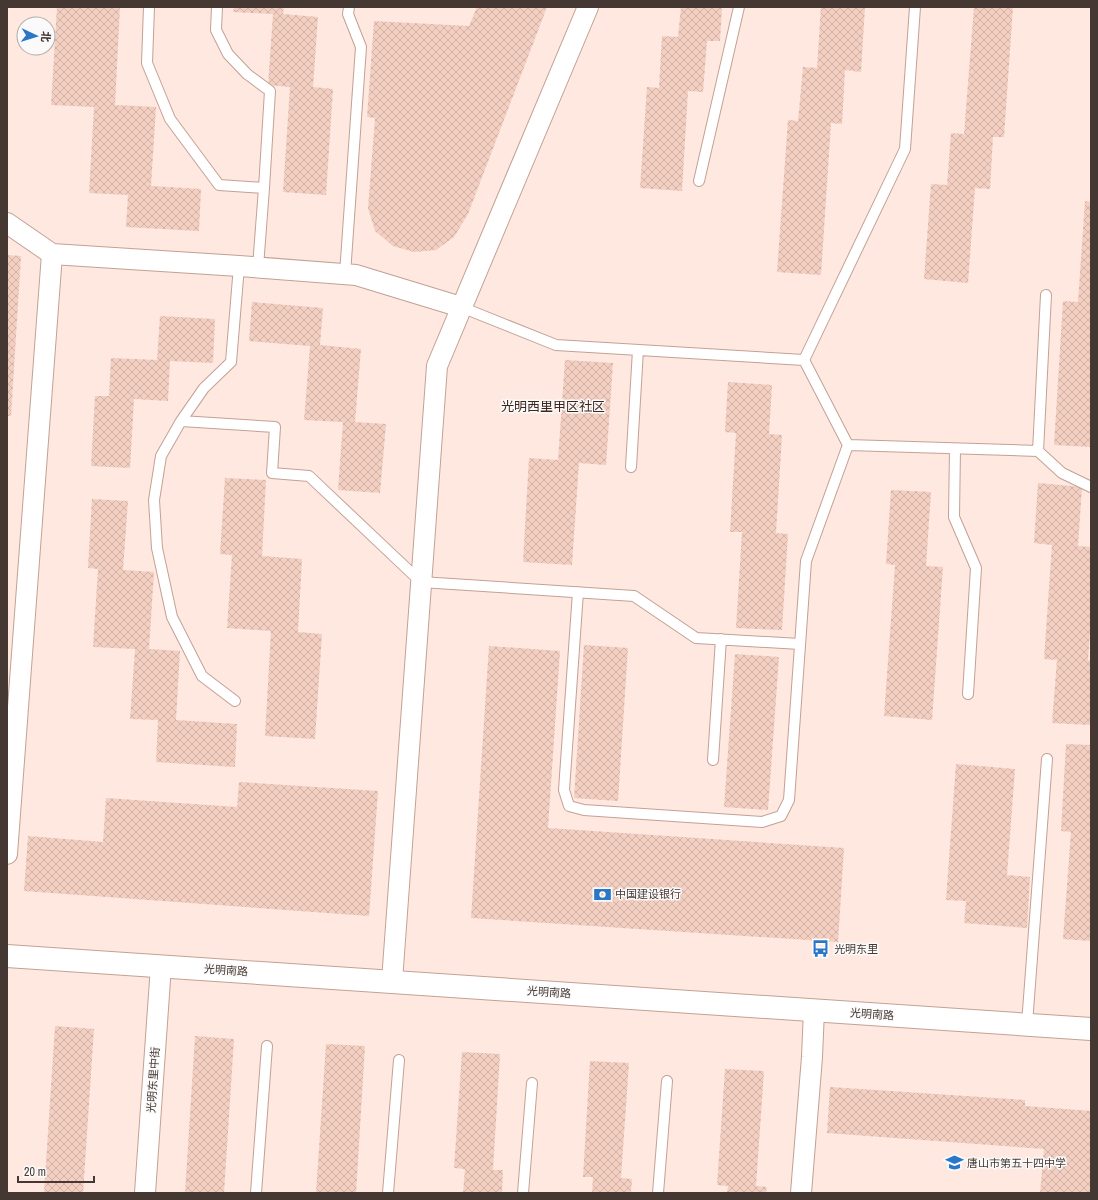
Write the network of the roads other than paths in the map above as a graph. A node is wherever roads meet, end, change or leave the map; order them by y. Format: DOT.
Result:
graph roads {
  1 [pos="149,7"];
  2 [pos="217,7"];
  3 [pos="349,7"];
  4 [pos="588,7"];
  5 [pos="739,7"];
  6 [pos="915,7"];
  7 [pos="699,181"];
  8 [pos="264,188"];
  9 [pos="7,223"];
  10 [pos="52,254"];
  11 [pos="248,266"];
  12 [pos="346,274"];
  13 [pos="1046,294"];
  14 [pos="461,307"];
  15 [pos="638,350"];
  16 [pos="804,360"];
  17 [pos="181,421"];
  18 [pos="848,445"];
  19 [pos="955,449"];
  20 [pos="1038,451"];
  21 [pos="631,467"];
  22 [pos="1091,487"];
  23 [pos="421,582"];
  24 [pos="578,592"];
  25 [pos="721,639"];
  26 [pos="800,644"];
  27 [pos="968,694"];
  28 [pos="235,701"];
  29 [pos="1047,759"];
  30 [pos="713,760"];
  31 [pos="7,854"];
  32 [pos="7,956"];
  33 [pos="162,966"];
  34 [pos="392,982"];
  35 [pos="814,1010"];
  36 [pos="1027,1024"];
  37 [pos="1091,1029"];
  38 [pos="266,1046"];
  39 [pos="399,1060"];
  40 [pos="667,1081"];
  41 [pos="532,1083"];
  42 [pos="145,1193"];
  43 [pos="256,1193"];
  44 [pos="388,1193"];
  45 [pos="523,1193"];
  46 [pos="658,1193"];
  47 [pos="801,1193"];
  1 -- 8 [label="lane"];
  2 -- 8 [label="lane"];
  3 -- 12 [label="lane"];
  4 -- 14 [label="street"];
  5 -- 7 [label="lane"];
  6 -- 16 [label="lane"];
  8 -- 11 [label="lane"];
  9 -- 10 [label="street"];
  10 -- 11 [label="street"];
  10 -- 31 [label="street"];
  11 -- 12 [label="street"];
  11 -- 17 [label="lane"];
  12 -- 14 [label="street"];
  13 -- 20 [label="lane"];
  14 -- 15 [label="lane"];
  14 -- 23 [label="street"];
  15 -- 16 [label="lane"];
  15 -- 21 [label="lane"];
  16 -- 18 [label="lane"];
  17 -- 23 [label="lane"];
  17 -- 28 [label="lane"];
  18 -- 19 [label="lane"];
  18 -- 26 [label="lane"];
  19 -- 20 [label="lane"];
  19 -- 27 [label="lane"];
  20 -- 22 [label="lane"];
  23 -- 24 [label="lane"];
  23 -- 34 [label="street"];
  24 -- 25 [label="lane"];
  24 -- 26 [label="lane"];
  25 -- 26 [label="lane"];
  25 -- 30 [label="lane"];
  29 -- 36 [label="lane"];
  32 -- 33 [label="main road, 光明南路"];
  33 -- 34 [label="main road, 光明南路"];
  33 -- 42 [label="street, 光明东里中街"];
  34 -- 35 [label="main road, 光明南路"];
  35 -- 36 [label="main road, 光明南路"];
  35 -- 47 [label="street"];
  36 -- 37 [label="main road, 光明南路"];
  38 -- 43 [label="lane"];
  39 -- 44 [label="lane"];
  40 -- 46 [label="lane"];
  41 -- 45 [label="lane"];
}
